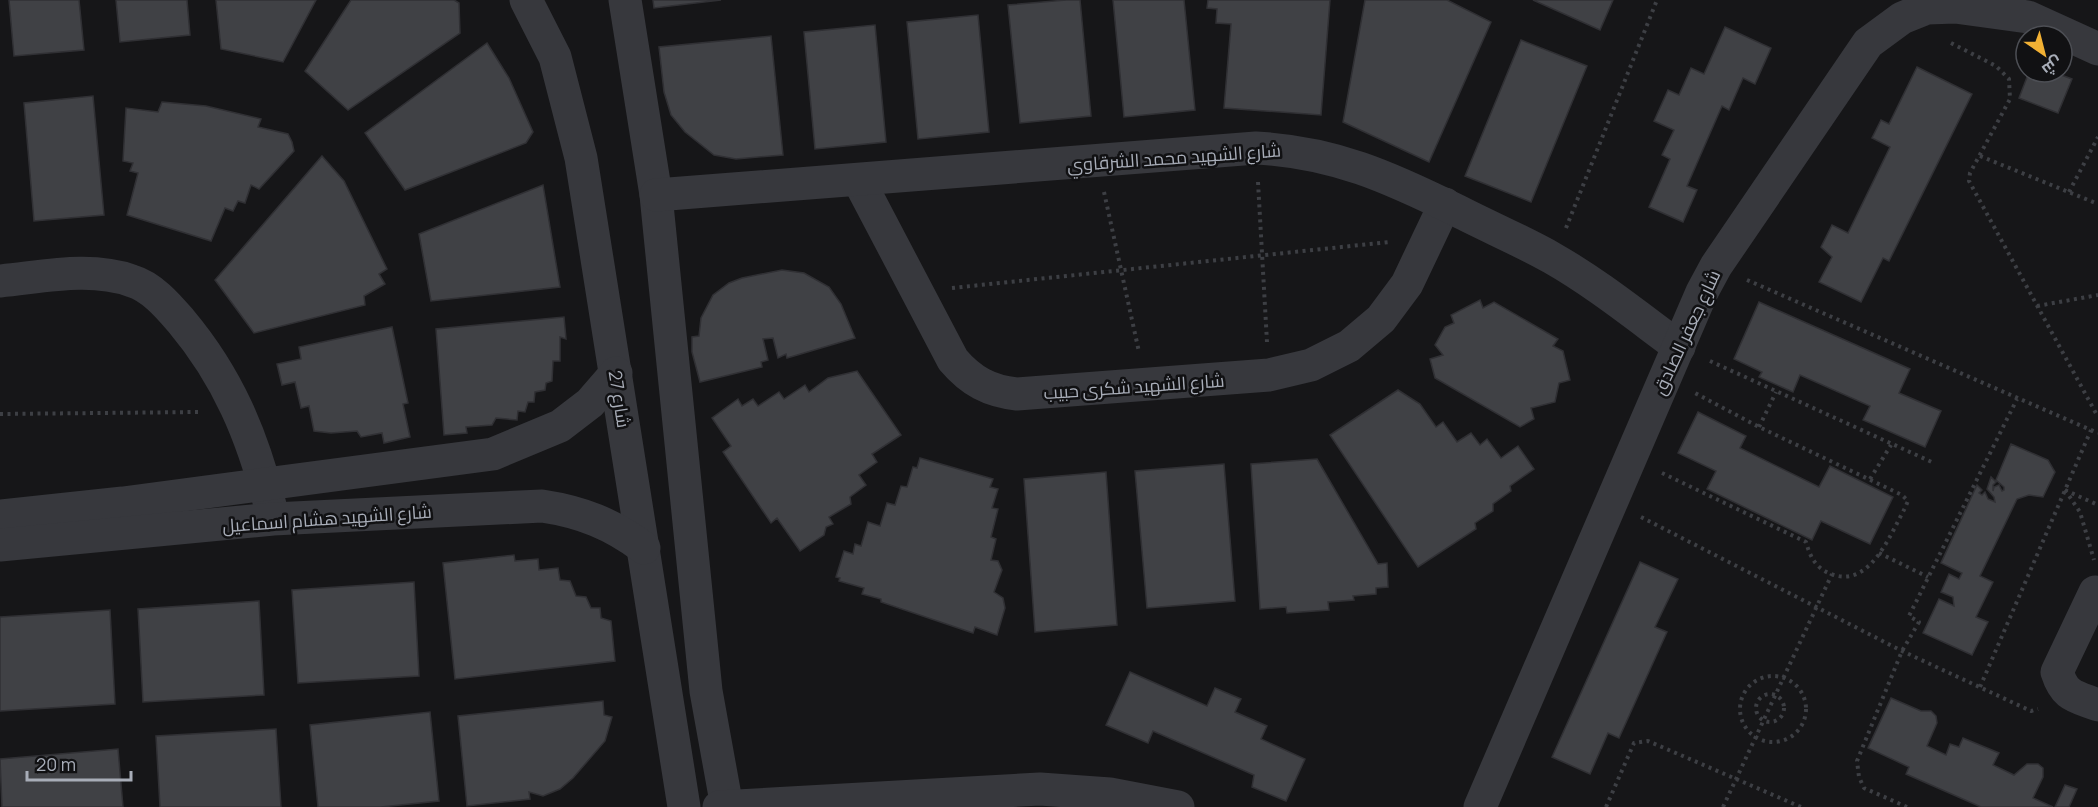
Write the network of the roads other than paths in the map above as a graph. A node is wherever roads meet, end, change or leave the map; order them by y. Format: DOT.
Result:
graph roads {
  1 [pos="526,0"];
  2 [pos="625,0"];
  3 [pos="2098,49"];
  4 [pos="859,181"];
  5 [pos="656,195"];
  6 [pos="1445,204"];
  7 [pos="0,281"];
  8 [pos="1680,346"];
  9 [pos="616,374"];
  10 [pos="264,484"];
  11 [pos="0,516"];
  12 [pos="273,519"];
  13 [pos="0,545"];
  14 [pos="644,548"];
  15 [pos="2095,592"];
  16 [pos="706,691"];
  17 [pos="667,693"];
  18 [pos="2098,705"];
  19 [pos="684,807"];
  20 [pos="724,807"];
  21 [pos="1178,807"];
  22 [pos="1480,807"];
  1 -- 9 [label="street, شارع 27"];
  2 -- 5 [label="street"];
  3 -- 8 [label="street, شارع جعفر الصادق"];
  4 -- 5 [label="street, شارع الشهيد محمد الشرقاوي"];
  4 -- 6 [label="street, شارع الشهيد محمد الشرقاوي"];
  4 -- 6 [label="street, شارع الشهيد شكرى حبيب"];
  5 -- 16 [label="street"];
  6 -- 8 [label="street, شارع الشهيد محمد الشرقاوي"];
  7 -- 10 [label="street"];
  8 -- 22 [label="street, شارع جعفر الصادق"];
  9 -- 10 [label="street, شارع الشهيد هشام اسماعيل"];
  9 -- 14 [label="street, شارع 27"];
  10 -- 11 [label="street, شارع الشهيد هشام اسماعيل"];
  10 -- 12 [label="street"];
  12 -- 13 [label="street, شارع الشهيد هشام اسماعيل"];
  12 -- 14 [label="street, شارع الشهيد هشام اسماعيل"];
  14 -- 17 [label="street, شارع 27"];
  15 -- 18 [label="street"];
  16 -- 17 [label="street"];
  16 -- 20 [label="street"];
  17 -- 19 [label="street, شارع 27"];
  20 -- 21 [label="street"];
}
